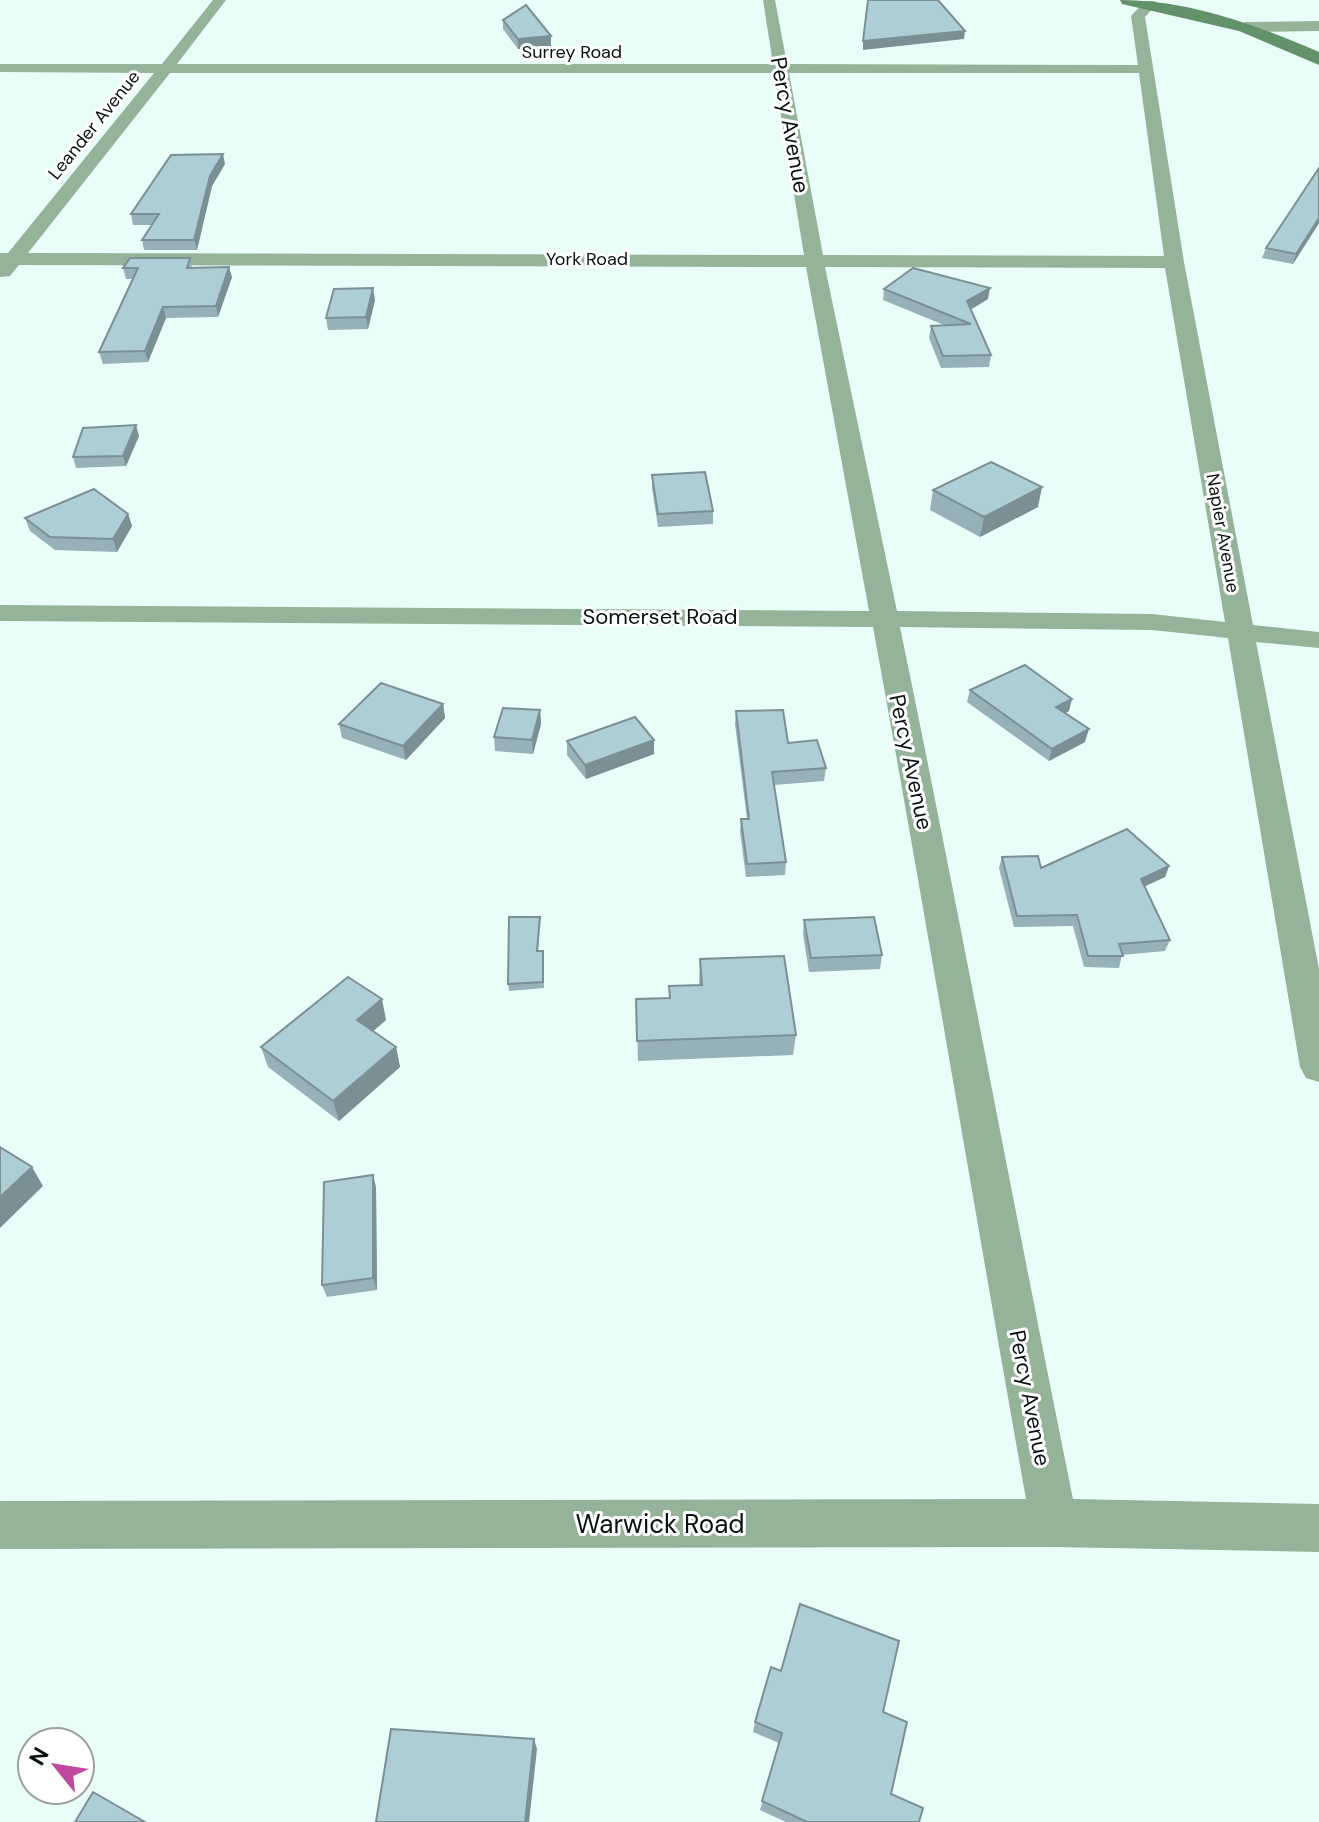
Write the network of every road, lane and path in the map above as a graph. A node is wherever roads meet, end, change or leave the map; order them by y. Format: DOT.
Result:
graph roads {
  1 [pos="220,0"];
  2 [pos="769,0"];
  3 [pos="1135,1"];
  4 [pos="1179,10"];
  5 [pos="1292,24"];
  6 [pos="1319,26"];
  7 [pos="1245,27"];
  8 [pos="1319,59"];
  9 [pos="0,68"];
  10 [pos="165,68"];
  11 [pos="1144,69"];
  12 [pos="781,70"];
  13 [pos="6,259"];
  14 [pos="814,260"];
  15 [pos="1174,262"];
  16 [pos="0,275"];
  17 [pos="0,613"];
  18 [pos="882,617"];
  19 [pos="1242,633"];
  20 [pos="1319,640"];
  21 [pos="1319,1067"];
  22 [pos="1054,1523"];
  23 [pos="0,1525"];
  24 [pos="1319,1528"];
  1 -- 10 [label="street, Leander Avenue"];
  2 -- 12 [label="street, Percy Avenue"];
  3 -- 4 [label="main road"];
  3 -- 11 [label="street, Napier Avenue"];
  4 -- 5 [label="main road"];
  4 -- 7 [label="main road"];
  5 -- 6 [label="street"];
  5 -- 7 [label="street"];
  7 -- 8 [label="main road"];
  9 -- 10 [label="street, Surrey Road"];
  10 -- 12 [label="street, Surrey Road"];
  10 -- 13 [label="street, Leander Avenue"];
  11 -- 12 [label="street, Surrey Road"];
  11 -- 15 [label="street, Napier Avenue"];
  12 -- 14 [label="street, Percy Avenue"];
  13 -- 14 [label="street, York Road"];
  13 -- 16 [label="street, Leander Avenue"];
  14 -- 15 [label="street, York Road"];
  14 -- 18 [label="street, Percy Avenue"];
  15 -- 19 [label="street, Napier Avenue"];
  17 -- 18 [label="street, Somerset Road"];
  18 -- 19 [label="street, Somerset Road"];
  18 -- 22 [label="street, Percy Avenue"];
  19 -- 20 [label="street, Somerset Road"];
  19 -- 21 [label="street, Napier Avenue"];
  22 -- 23 [label="street, Warwick Road"];
  22 -- 24 [label="street, Warwick Road"];
}
